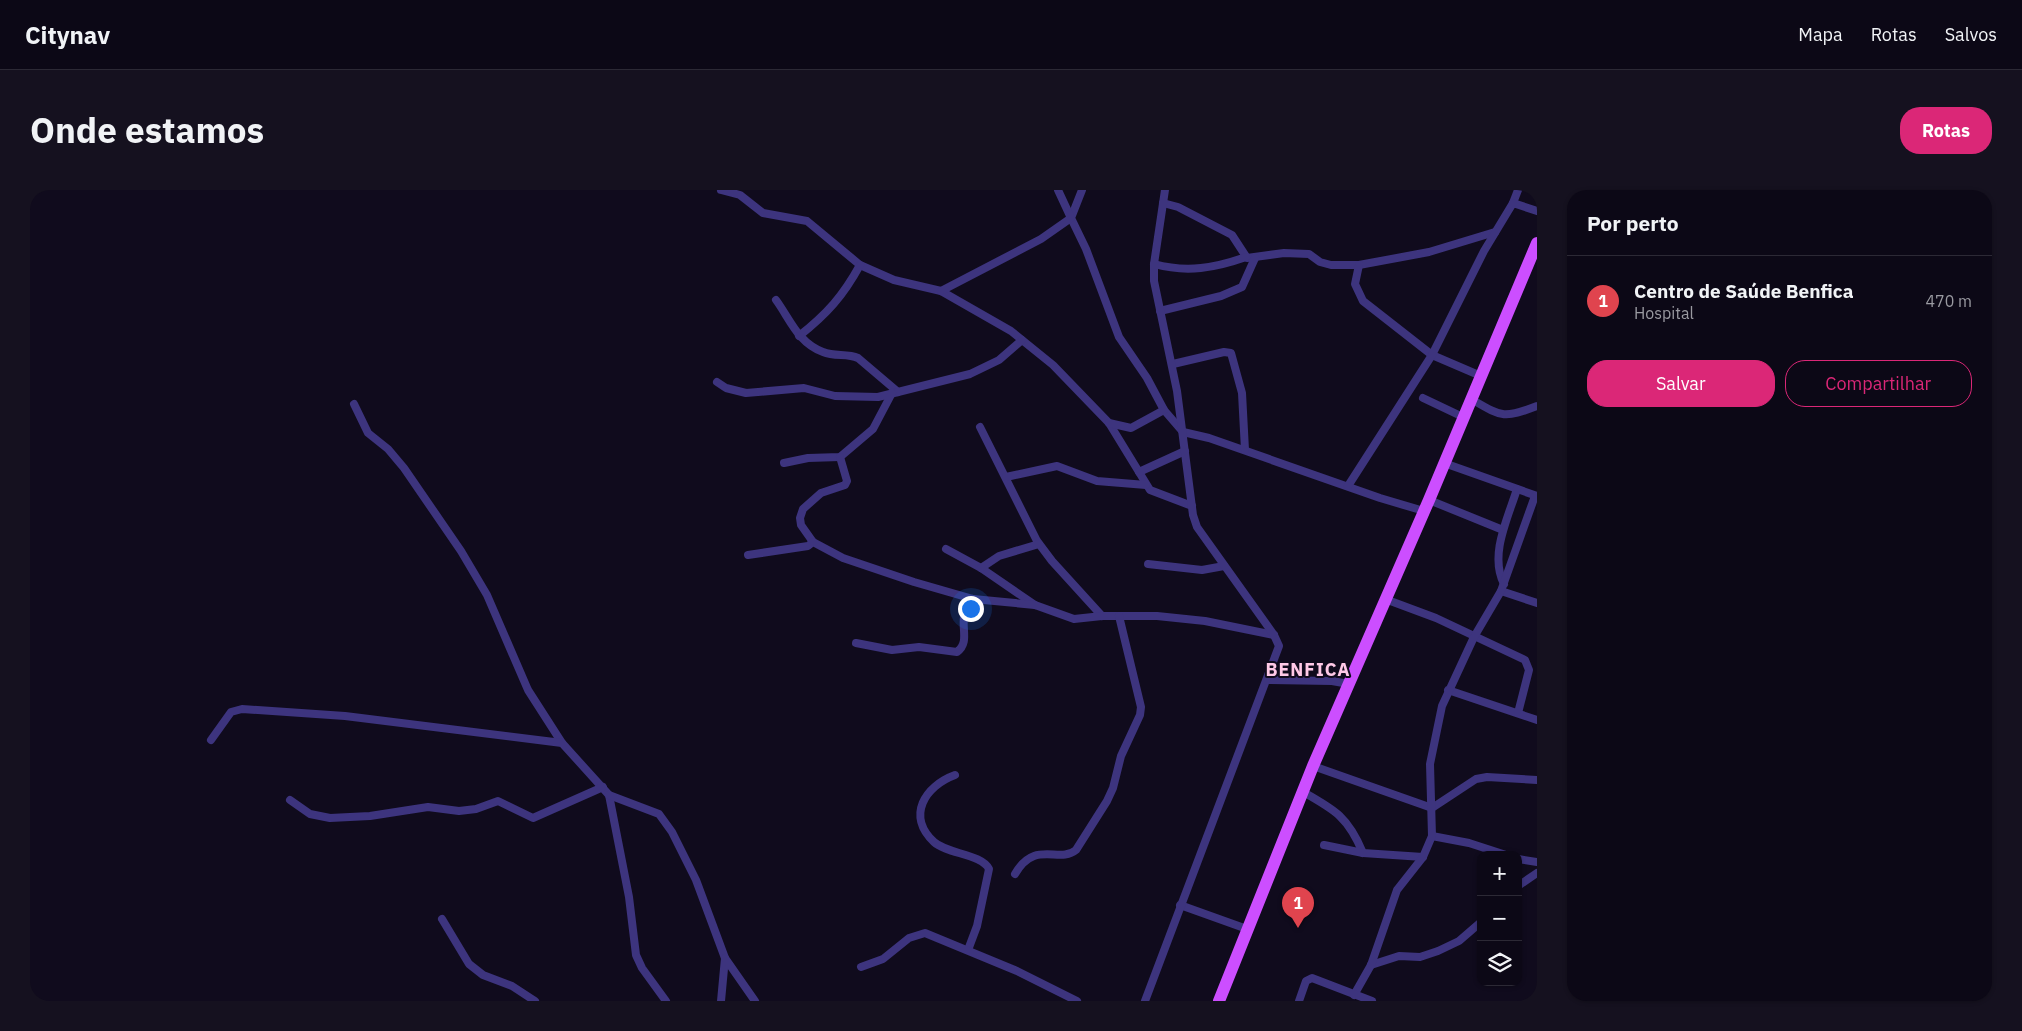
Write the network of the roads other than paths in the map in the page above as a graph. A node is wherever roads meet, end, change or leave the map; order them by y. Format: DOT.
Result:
graph roads {
  1 [pos="721,190"];
  2 [pos="1058,190"];
  3 [pos="1082,190"];
  4 [pos="1165,190"];
  5 [pos="1518,190"];
  6 [pos="1163,203"];
  7 [pos="1513,203"];
  8 [pos="1537,211"];
  9 [pos="1071,218"];
  10 [pos="1495,232"];
  11 [pos="1537,243"];
  12 [pos="1246,257"];
  13 [pos="1255,258"];
  14 [pos="1154,264"];
  15 [pos="860,265"];
  16 [pos="1360,265"];
  17 [pos="941,291"];
  18 [pos="776,300"];
  19 [pos="1160,311"];
  20 [pos="800,336"];
  21 [pos="1022,340"];
  22 [pos="1432,355"];
  23 [pos="1173,364"];
  24 [pos="1481,376"];
  25 [pos="717,382"];
  26 [pos="895,392"];
  27 [pos="1423,398"];
  28 [pos="1471,400"];
  29 [pos="354,404"];
  30 [pos="1537,406"];
  31 [pos="1164,410"];
  32 [pos="1463,417"];
  33 [pos="1109,423"];
  34 [pos="980,427"];
  35 [pos="1131,428"];
  36 [pos="1183,432"];
  37 [pos="1121,441"];
  38 [pos="1245,450"];
  39 [pos="1185,451"];
  40 [pos="840,457"];
  41 [pos="784,463"];
  42 [pos="1444,463"];
  43 [pos="1139,472"];
  44 [pos="1006,477"];
  45 [pos="1146,485"];
  46 [pos="1348,486"];
  47 [pos="1517,489"];
  48 [pos="1536,496"];
  49 [pos="1192,506"];
  50 [pos="1427,506"];
  51 [pos="1503,530"];
  52 [pos="813,542"];
  53 [pos="1039,544"];
  54 [pos="946,549"];
  55 [pos="748,555"];
  56 [pos="1148,564"];
  57 [pos="1224,566"];
  58 [pos="981,568"];
  59 [pos="1503,587"];
  60 [pos="973,599"];
  61 [pos="1385,599"];
  62 [pos="1537,603"];
  63 [pos="1035,605"];
  64 [pos="1102,616"];
  65 [pos="1119,616"];
  66 [pos="1274,635"];
  67 [pos="1474,637"];
  68 [pos="856,643"];
  69 [pos="1267,680"];
  70 [pos="1349,684"];
  71 [pos="1448,690"];
  72 [pos="1518,713"];
  73 [pos="1537,720"];
  74 [pos="211,740"];
  75 [pos="562,743"];
  76 [pos="1313,766"];
  77 [pos="955,775"];
  78 [pos="1537,780"];
  79 [pos="603,787"];
  80 [pos="1303,792"];
  81 [pos="609,795"];
  82 [pos="290,800"];
  83 [pos="1432,808"];
  84 [pos="1432,836"];
  85 [pos="1324,845"];
  86 [pos="1494,851"];
  87 [pos="1363,853"];
  88 [pos="1423,857"];
  89 [pos="1522,860"];
  90 [pos="1537,862"];
  91 [pos="1537,873"];
  92 [pos="1015,874"];
  93 [pos="1522,883"];
  94 [pos="1180,905"];
  95 [pos="442,919"];
  96 [pos="1477,925"];
  97 [pos="1247,929"];
  98 [pos="968,950"];
  99 [pos="725,958"];
  100 [pos="1371,965"];
  101 [pos="860,967"];
  102 [pos="1354,995"];
  103 [pos="535,1001"];
  104 [pos="666,1001"];
  105 [pos="721,1001"];
  106 [pos="755,1001"];
  107 [pos="1077,1001"];
  108 [pos="1145,1001"];
  109 [pos="1219,1001"];
  110 [pos="1299,1001"];
  111 [pos="1372,1001"];
  1 -- 15 [label="street"];
  2 -- 9 [label="street"];
  3 -- 9 [label="street"];
  4 -- 6 [label="street"];
  5 -- 7 [label="street"];
  6 -- 12 [label="street"];
  6 -- 14 [label="street"];
  7 -- 8 [label="street"];
  7 -- 10 [label="street"];
  9 -- 17 [label="street"];
  9 -- 31 [label="street"];
  10 -- 16 [label="street"];
  10 -- 22 [label="street"];
  11 -- 24 [label="main road"];
  12 -- 13 [label="street"];
  12 -- 14 [label="street"];
  13 -- 16 [label="street"];
  13 -- 19 [label="street"];
  14 -- 19 [label="street"];
  15 -- 17 [label="street"];
  15 -- 20 [label="street"];
  16 -- 22 [label="street"];
  17 -- 21 [label="street"];
  18 -- 20 [label="street"];
  19 -- 23 [label="street"];
  20 -- 26 [label="street"];
  21 -- 26 [label="street"];
  21 -- 33 [label="street"];
  22 -- 24 [label="street"];
  22 -- 46 [label="street"];
  23 -- 36 [label="street"];
  23 -- 38 [label="street"];
  24 -- 28 [label="main road"];
  25 -- 26 [label="street"];
  26 -- 40 [label="street"];
  27 -- 32 [label="street"];
  28 -- 30 [label="street"];
  28 -- 32 [label="main road"];
  29 -- 75 [label="street"];
  31 -- 35 [label="street"];
  31 -- 36 [label="street"];
  32 -- 42 [label="main road"];
  33 -- 35 [label="street"];
  33 -- 37 [label="street"];
  34 -- 44 [label="street"];
  35 -- 37 [label="street"];
  36 -- 38 [label="street"];
  36 -- 39 [label="street"];
  37 -- 43 [label="street"];
  38 -- 46 [label="street"];
  39 -- 43 [label="street"];
  39 -- 49 [label="street"];
  40 -- 41 [label="street"];
  40 -- 52 [label="street"];
  42 -- 47 [label="street"];
  42 -- 50 [label="main road"];
  43 -- 45 [label="street"];
  44 -- 45 [label="street"];
  44 -- 53 [label="street"];
  45 -- 49 [label="street"];
  46 -- 50 [label="street"];
  47 -- 48 [label="street"];
  47 -- 51 [label="street"];
  48 -- 59 [label="street"];
  49 -- 57 [label="street"];
  50 -- 51 [label="street"];
  50 -- 61 [label="main road"];
  51 -- 59 [label="street"];
  52 -- 55 [label="street"];
  52 -- 60 [label="street"];
  53 -- 58 [label="street"];
  53 -- 64 [label="street"];
  54 -- 58 [label="street"];
  56 -- 57 [label="street"];
  57 -- 66 [label="street"];
  58 -- 63 [label="street"];
  59 -- 62 [label="street"];
  59 -- 67 [label="street"];
  60 -- 63 [label="street"];
  60 -- 68 [label="street"];
  61 -- 67 [label="street"];
  61 -- 70 [label="main road"];
  63 -- 64 [label="street"];
  64 -- 65 [label="street"];
  65 -- 66 [label="street"];
  65 -- 92 [label="street"];
  66 -- 69 [label="street"];
  67 -- 71 [label="street"];
  67 -- 72 [label="street"];
  69 -- 70 [label="street"];
  69 -- 94 [label="street"];
  70 -- 76 [label="main road"];
  71 -- 72 [label="street"];
  71 -- 83 [label="street"];
  72 -- 73 [label="street"];
  74 -- 75 [label="street"];
  75 -- 79 [label="street"];
  76 -- 80 [label="main road"];
  76 -- 83 [label="street"];
  77 -- 98 [label="street"];
  78 -- 83 [label="street"];
  79 -- 81 [label="street"];
  79 -- 82 [label="street"];
  80 -- 87 [label="street"];
  80 -- 97 [label="main road"];
  81 -- 99 [label="street"];
  81 -- 104 [label="street"];
  83 -- 84 [label="street"];
  84 -- 86 [label="street"];
  84 -- 88 [label="street"];
  85 -- 87 [label="street"];
  87 -- 88 [label="street"];
  88 -- 100 [label="street"];
  89 -- 90 [label="street"];
  91 -- 93 [label="street"];
  94 -- 97 [label="street"];
  94 -- 108 [label="street"];
  95 -- 103 [label="street"];
  96 -- 100 [label="street"];
  97 -- 109 [label="main road"];
  98 -- 101 [label="street"];
  98 -- 107 [label="street"];
  99 -- 105 [label="street"];
  99 -- 106 [label="street"];
  100 -- 102 [label="street"];
  102 -- 110 [label="street"];
  102 -- 111 [label="street"];
}
